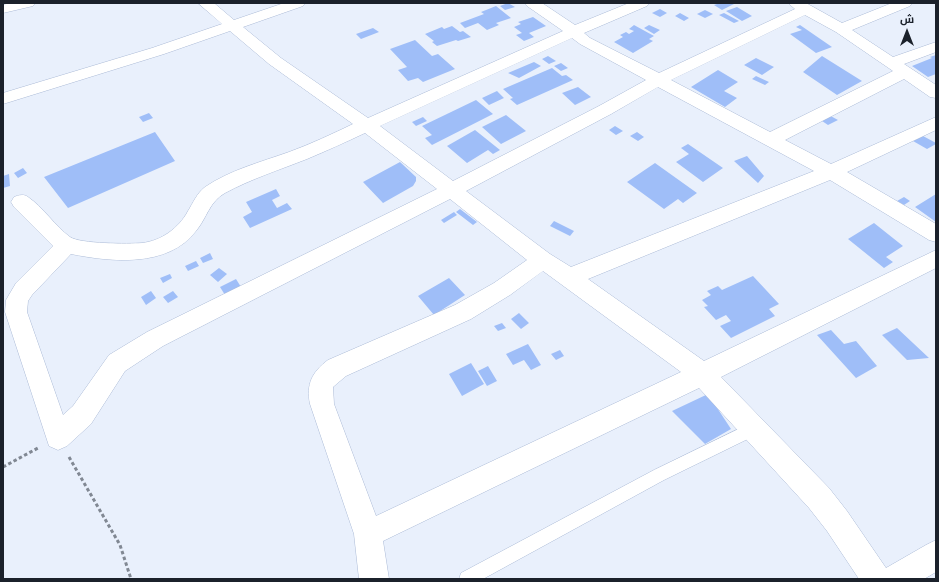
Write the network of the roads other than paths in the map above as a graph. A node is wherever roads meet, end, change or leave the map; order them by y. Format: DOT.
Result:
graph roads {
  1 [pos="28,3"];
  2 [pos="205,3"];
  3 [pos="298,3"];
  4 [pos="532,3"];
  5 [pos="642,3"];
  6 [pos="906,3"];
  7 [pos="801,6"];
  8 [pos="3,9"];
  9 [pos="232,26"];
  10 [pos="841,29"];
  11 [pos="573,31"];
  12 [pos="936,47"];
  13 [pos="898,67"];
  14 [pos="656,81"];
  15 [pos="936,93"];
  16 [pos="3,99"];
  17 [pos="936,123"];
  18 [pos="366,125"];
  19 [pos="770,139"];
  20 [pos="831,172"];
  21 [pos="452,190"];
  22 [pos="21,202"];
  23 [pos="936,234"];
  24 [pos="66,246"];
  25 [pos="936,258"];
  26 [pos="543,260"];
  27 [pos="570,277"];
  28 [pos="702,374"];
  29 [pos="753,429"];
  30 [pos="368,534"];
  31 [pos="936,555"];
  32 [pos="374,579"];
  33 [pos="467,579"];
  34 [pos="876,579"];
  35 [pos="896,579"];
  1 -- 8 [label="street"];
  2 -- 9 [label="street"];
  3 -- 9 [label="street"];
  4 -- 11 [label="street"];
  5 -- 11 [label="street"];
  6 -- 10 [label="street"];
  7 -- 10 [label="street"];
  7 -- 14 [label="street"];
  9 -- 16 [label="street"];
  9 -- 18 [label="street"];
  10 -- 13 [label="street"];
  11 -- 14 [label="street"];
  11 -- 18 [label="street"];
  12 -- 13 [label="street"];
  13 -- 15 [label="street"];
  13 -- 19 [label="street"];
  14 -- 19 [label="street"];
  14 -- 21 [label="street"];
  17 -- 20 [label="street"];
  18 -- 21 [label="street"];
  18 -- 24 [label="street"];
  19 -- 20 [label="street"];
  20 -- 23 [label="street"];
  20 -- 27 [label="street"];
  21 -- 24 [label="street"];
  21 -- 26 [label="street"];
  22 -- 24 [label="street"];
  25 -- 28 [label="street"];
  26 -- 27 [label="street"];
  26 -- 30 [label="street"];
  27 -- 28 [label="street"];
  28 -- 29 [label="street"];
  28 -- 30 [label="street"];
  29 -- 33 [label="lane"];
  29 -- 34 [label="street"];
  30 -- 32 [label="street"];
  31 -- 35 [label="street"];
}
